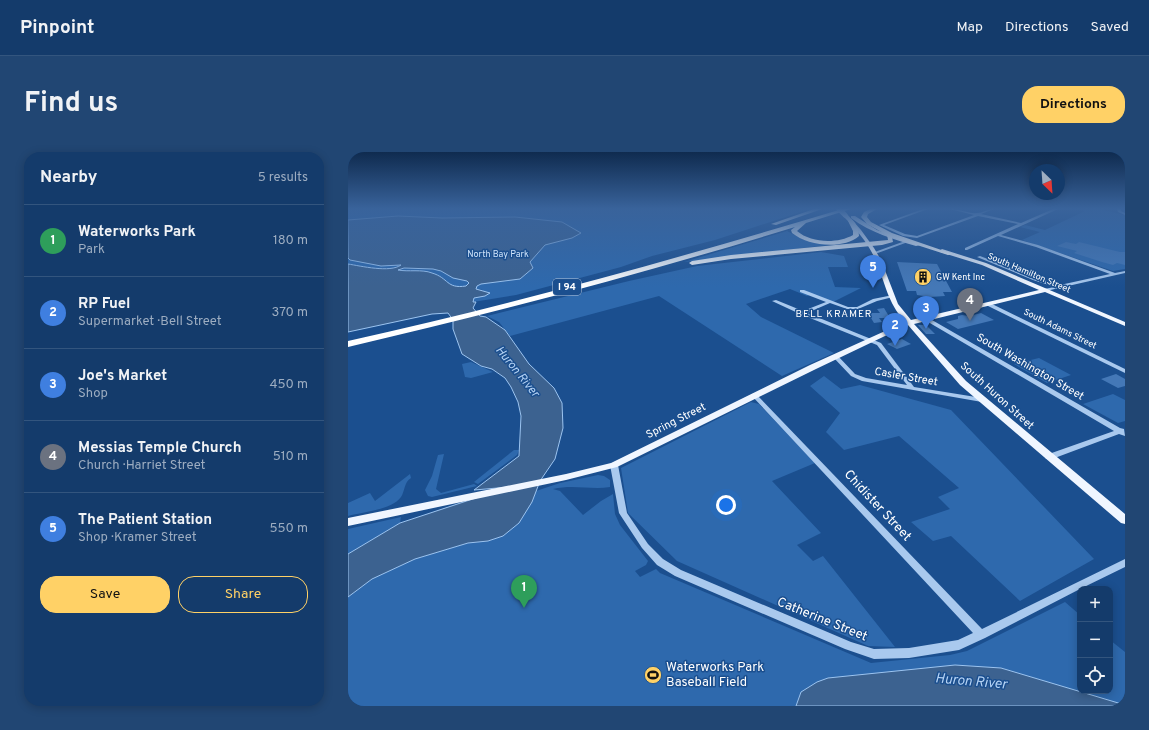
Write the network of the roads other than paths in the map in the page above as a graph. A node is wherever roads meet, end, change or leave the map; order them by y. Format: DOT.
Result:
graph roads {
  1 [pos="740,235"];
  2 [pos="752,235"];
  3 [pos="763,235"];
  4 [pos="798,235"];
  5 [pos="856,235"];
  6 [pos="863,235"];
  7 [pos="886,235"];
  8 [pos="894,235"];
  9 [pos="905,235"];
  10 [pos="923,235"];
  11 [pos="997,235"];
  12 [pos="889,236"];
  13 [pos="906,242"];
  14 [pos="869,244"];
  15 [pos="966,249"];
  16 [pos="874,253"];
  17 [pos="950,254"];
  18 [pos="979,257"];
  19 [pos="655,264"];
  20 [pos="1125,272"];
  21 [pos="1114,274"];
  22 [pos="1061,287"];
  23 [pos="581,288"];
  24 [pos="1046,290"];
  25 [pos="802,291"];
  26 [pos="891,296"];
  27 [pos="774,301"];
  28 [pos="829,302"];
  29 [pos="988,304"];
  30 [pos="481,311"];
  31 [pos="802,313"];
  32 [pos="925,318"];
  33 [pos="448,319"];
  34 [pos="908,323"];
  35 [pos="1125,324"];
  36 [pos="348,339"];
  37 [pos="870,340"];
  38 [pos="348,344"];
  39 [pos="835,356"];
  40 [pos="1125,371"];
  41 [pos="913,389"];
  42 [pos="754,395"];
  43 [pos="982,400"];
  44 [pos="1123,431"];
  45 [pos="1049,457"];
  46 [pos="614,465"];
  47 [pos="1125,520"];
  48 [pos="348,522"];
  49 [pos="1125,563"];
  50 [pos="981,635"];
  1 -- 19 [label="highway"];
  2 -- 19 [label="highway, I 94"];
  3 -- 23 [label="highway, I 94"];
  4 -- 5 [label="highway"];
  6 -- 14 [label="main road, South Huron Street"];
  7 -- 12 [label="main road, South Hamilton Street"];
  8 -- 17 [label="highway"];
  9 -- 10 [label="street"];
  11 -- 15 [label="street"];
  11 -- 21 [label="street"];
  12 -- 13 [label="main road, South Hamilton Street"];
  12 -- 14 [label="highway"];
  13 -- 16 [label="street"];
  13 -- 17 [label="main road, South Hamilton Street"];
  14 -- 16 [label="main road, South Huron Street"];
  14 -- 23 [label="highway"];
  16 -- 26 [label="main road, South Huron Street"];
  17 -- 24 [label="main road, South Hamilton Street"];
  18 -- 22 [label="street"];
  19 -- 30 [label="highway, I 94"];
  20 -- 21 [label="street"];
  21 -- 22 [label="street"];
  22 -- 24 [label="street"];
  23 -- 30 [label="highway, I 94"];
  24 -- 29 [label="main road, Spring Street"];
  24 -- 35 [label="main road, South Hamilton Street"];
  25 -- 28 [label="street"];
  26 -- 28 [label="street"];
  26 -- 34 [label="main road, South Huron Street"];
  27 -- 31 [label="street"];
  28 -- 31 [label="street"];
  29 -- 32 [label="main road, Spring Street"];
  29 -- 40 [label="street, South Adams Street"];
  30 -- 33 [label="highway, I 94"];
  31 -- 37 [label="street"];
  32 -- 34 [label="main road, Spring Street"];
  32 -- 44 [label="street, South Washington Street"];
  33 -- 36 [label="highway, I 94"];
  33 -- 38 [label="highway, I 94"];
  34 -- 37 [label="main road, Spring Street"];
  34 -- 43 [label="main road, South Huron Street"];
  37 -- 39 [label="main road, Spring Street"];
  37 -- 41 [label="street"];
  39 -- 41 [label="street, Casler Street"];
  39 -- 42 [label="main road, Spring Street"];
  41 -- 43 [label="street, Casler Street"];
  42 -- 46 [label="main road, Spring Street"];
  42 -- 50 [label="street, Chidister Street"];
  43 -- 45 [label="main road, South Huron Street"];
  44 -- 45 [label="street"];
  45 -- 47 [label="main road, South Huron Street"];
  46 -- 48 [label="main road, Spring Street"];
  46 -- 50 [label="street, Catherine Street"];
  49 -- 50 [label="street, Catherine Street"];
}
